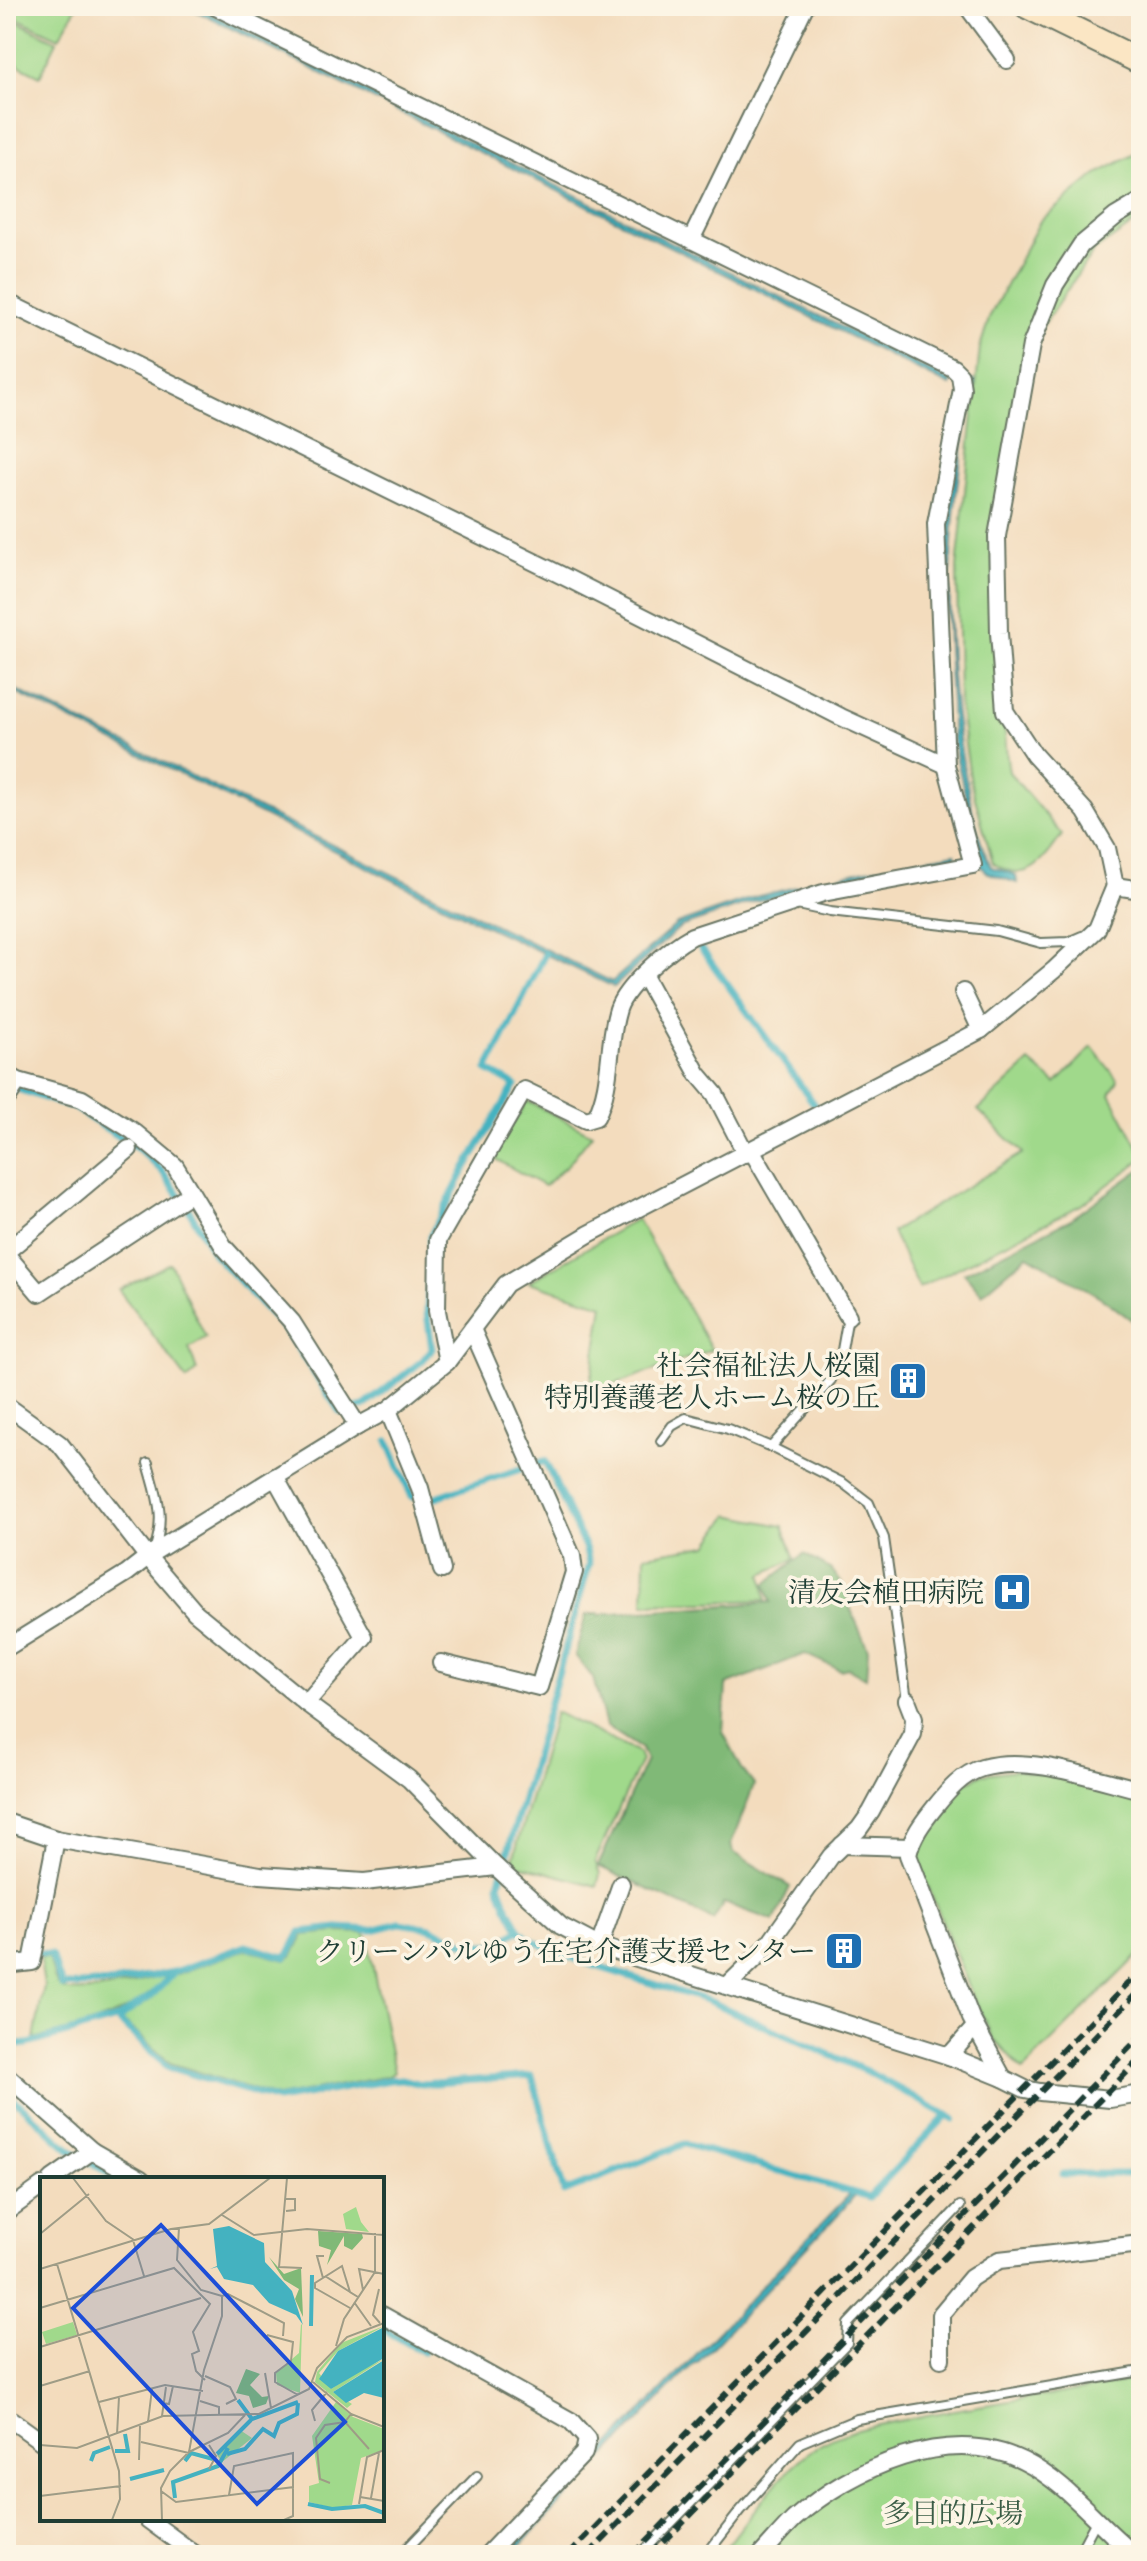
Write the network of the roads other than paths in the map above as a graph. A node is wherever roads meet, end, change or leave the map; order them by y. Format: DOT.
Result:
graph roads {
  1 [pos="214,6"];
  2 [pos="805,6"];
  3 [pos="967,6"];
  4 [pos="1027,6"];
  5 [pos="1007,60"];
  6 [pos="1141,62"];
  7 [pos="1141,201"];
  8 [pos="691,240"];
  9 [pos="6,302"];
  10 [pos="946,765"];
  11 [pos="1115,886"];
  12 [pos="1141,890"];
  13 [pos="792,903"];
  14 [pos="1097,929"];
  15 [pos="644,976"];
  16 [pos="963,992"];
  17 [pos="981,1030"];
  18 [pos="12,1077"];
  19 [pos="6,1100"];
  20 [pos="129,1149"];
  21 [pos="749,1152"];
  22 [pos="191,1193"];
  23 [pos="6,1253"];
  24 [pos="848,1316"];
  25 [pos="472,1329"];
  26 [pos="447,1362"];
  27 [pos="6,1405"];
  28 [pos="388,1410"];
  29 [pos="358,1426"];
  30 [pos="661,1441"];
  31 [pos="771,1447"];
  32 [pos="148,1463"];
  33 [pos="275,1477"];
  34 [pos="150,1554"];
  35 [pos="442,1570"];
  36 [pos="6,1648"];
  37 [pos="441,1663"];
  38 [pos="907,1700"];
  39 [pos="306,1703"];
  40 [pos="1141,1790"];
  41 [pos="6,1822"];
  42 [pos="56,1839"];
  43 [pos="842,1845"];
  44 [pos="910,1847"];
  45 [pos="496,1867"];
  46 [pos="621,1884"];
  47 [pos="599,1946"];
  48 [pos="6,1965"];
  49 [pos="727,1986"];
  50 [pos="975,2027"];
  51 [pos="949,2056"];
  52 [pos="6,2075"];
  53 [pos="1003,2078"];
  54 [pos="1141,2094"];
  55 [pos="92,2151"];
  56 [pos="55,2177"];
  57 [pos="138,2177"];
  58 [pos="40,2187"];
  59 [pos="960,2206"];
  60 [pos="6,2212"];
  61 [pos="1141,2244"];
  62 [pos="384,2316"];
  63 [pos="941,2359"];
  64 [pos="1141,2371"];
  65 [pos="6,2416"];
  66 [pos="40,2441"];
  67 [pos="477,2476"];
  68 [pos="150,2521"];
  69 [pos="1096,2521"];
  70 [pos="1080,2551"];
  71 [pos="196,2555"];
  72 [pos="401,2555"];
  73 [pos="487,2555"];
  74 [pos="640,2555"];
  75 [pos="706,2555"];
  76 [pos="761,2555"];
  77 [pos="1135,2555"];
  1 -- 8 [label="street"];
  2 -- 8 [label="street"];
  3 -- 5 [label="street"];
  4 -- 6 [label="main road"];
  7 -- 11 [label="street"];
  8 -- 10 [label="street"];
  9 -- 10 [label="street"];
  10 -- 13 [label="street"];
  11 -- 12 [label="street"];
  11 -- 14 [label="street"];
  13 -- 14 [label="lane"];
  13 -- 15 [label="street"];
  14 -- 17 [label="street"];
  15 -- 21 [label="street"];
  15 -- 26 [label="street"];
  16 -- 17 [label="street"];
  17 -- 21 [label="street"];
  18 -- 19 [label="street"];
  18 -- 22 [label="street"];
  20 -- 23 [label="street"];
  21 -- 24 [label="street"];
  21 -- 25 [label="street"];
  22 -- 23 [label="street"];
  22 -- 29 [label="street"];
  24 -- 31 [label="lane"];
  25 -- 26 [label="street"];
  25 -- 37 [label="street"];
  26 -- 28 [label="street"];
  27 -- 34 [label="street"];
  28 -- 29 [label="street"];
  28 -- 35 [label="street"];
  29 -- 33 [label="street"];
  30 -- 31 [label="lane"];
  31 -- 38 [label="lane"];
  32 -- 34 [label="lane"];
  33 -- 34 [label="street"];
  33 -- 39 [label="street"];
  34 -- 36 [label="street"];
  34 -- 39 [label="street"];
  38 -- 43 [label="street"];
  39 -- 45 [label="street"];
  40 -- 44 [label="street"];
  41 -- 42 [label="street"];
  42 -- 45 [label="street"];
  42 -- 48 [label="street"];
  43 -- 44 [label="street"];
  43 -- 49 [label="street"];
  44 -- 50 [label="street"];
  45 -- 47 [label="street"];
  46 -- 47 [label="street"];
  47 -- 49 [label="street"];
  49 -- 51 [label="street"];
  50 -- 51 [label="street"];
  50 -- 53 [label="street"];
  51 -- 53 [label="street"];
  52 -- 55 [label="street"];
  53 -- 54 [label="street"];
  55 -- 56 [label="street"];
  55 -- 57 [label="street"];
  58 -- 60 [label="street"];
  59 -- 74 [label="lane"];
  61 -- 63 [label="street"];
  62 -- 73 [label="street"];
  64 -- 75 [label="lane"];
  65 -- 66 [label="street"];
  67 -- 72 [label="lane"];
  68 -- 71 [label="street"];
  69 -- 70 [label="lane"];
  69 -- 76 [label="street"];
  69 -- 77 [label="street"];
}
